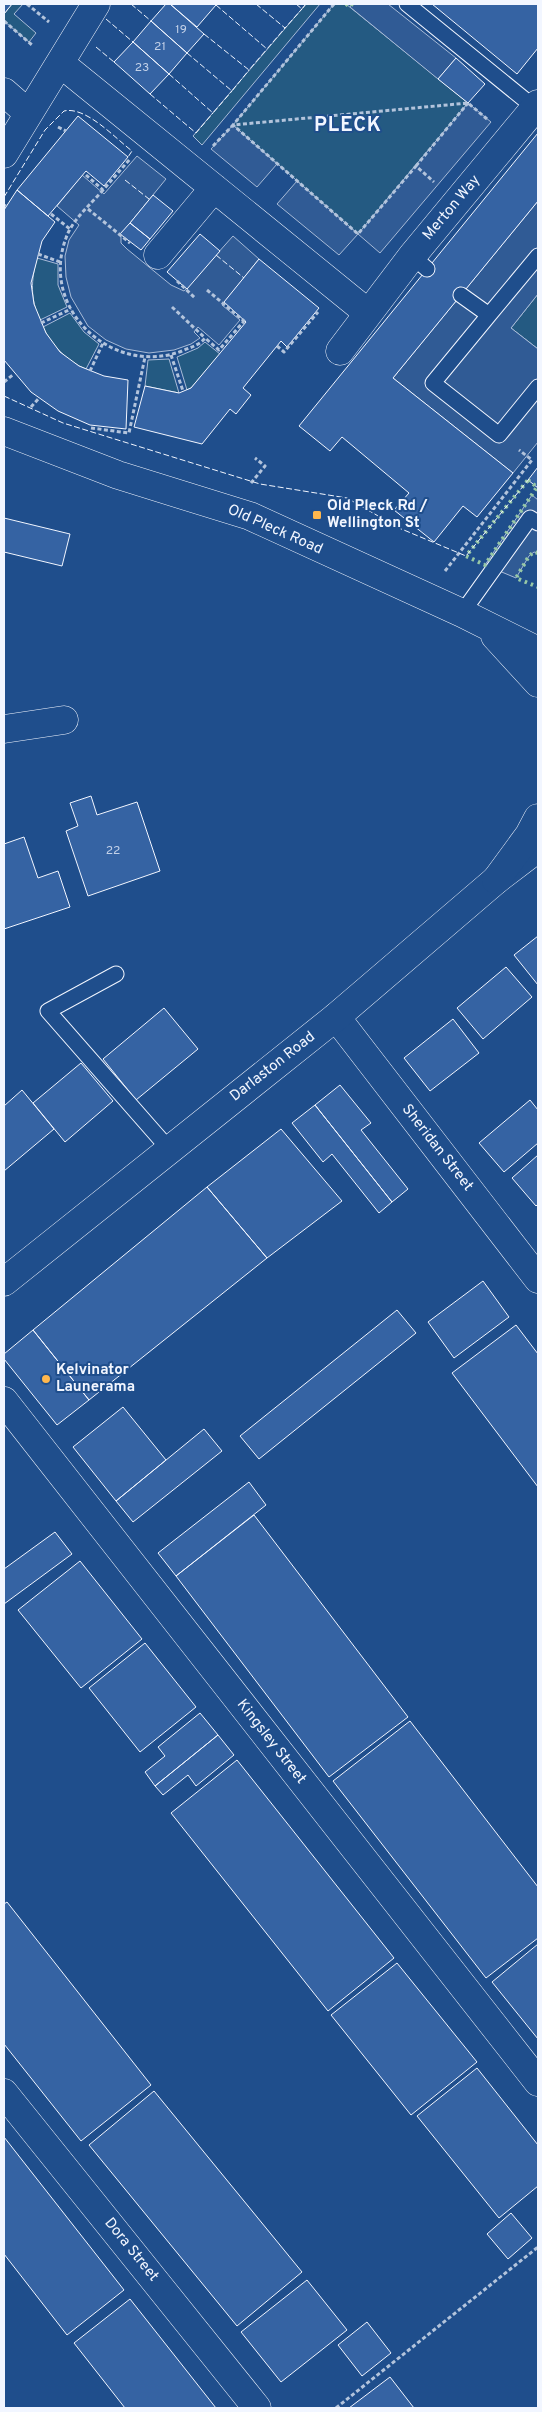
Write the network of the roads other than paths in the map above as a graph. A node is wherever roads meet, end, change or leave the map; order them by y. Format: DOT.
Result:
graph roads {
  1 [pos="96,4"];
  2 [pos="407,4"];
  3 [pos="59,65"];
  4 [pos="4,92"];
  5 [pos="537,106"];
  6 [pos="28,113"];
  7 [pos="4,154"];
  8 [pos="214,188"];
  9 [pos="158,256"];
  10 [pos="538,256"];
  11 [pos="461,295"];
  12 [pos="368,313"];
  13 [pos="490,315"];
  14 [pos="340,351"];
  15 [pos="538,387"];
  16 [pos="4,431"];
  17 [pos="538,523"];
  18 [pos="473,619"];
  19 [pos="538,651"];
  20 [pos="538,683"];
  21 [pos="64,720"];
  22 [pos="4,729"];
  23 [pos="538,818"];
  24 [pos="538,848"];
  25 [pos="496,880"];
  26 [pos="116,974"];
  27 [pos="336,1017"];
  28 [pos="169,1149"];
  29 [pos="538,1279"];
  30 [pos="4,1282"];
  31 [pos="4,1401"];
  32 [pos="538,2082"];
  33 [pos="4,2093"];
  34 [pos="257,2408"];
  1 -- 3 [label="main road"];
  2 -- 5 [label="lane"];
  3 -- 6 [label="main road"];
  3 -- 8 [label="main road"];
  4 -- 6 [label="main road"];
  5 -- 12 [label="main road, Merton Way"];
  6 -- 7 [label="main road"];
  8 -- 9 [label="main road"];
  8 -- 12 [label="main road"];
  10 -- 13 [label="lane"];
  11 -- 13 [label="lane"];
  12 -- 14 [label="main road, Merton Way"];
  13 -- 15 [label="lane"];
  16 -- 18 [label="main road, Old Pleck Road"];
  17 -- 18 [label="lane"];
  18 -- 19 [label="main road, Old Pleck Road"];
  18 -- 20 [label="main road"];
  21 -- 22 [label="main road"];
  23 -- 25 [label="main road"];
  24 -- 25 [label="main road, Darlaston Road"];
  25 -- 27 [label="main road, Darlaston Road"];
  26 -- 28 [label="lane"];
  27 -- 28 [label="main road, Darlaston Road"];
  27 -- 29 [label="main road, Sheridan Street"];
  28 -- 30 [label="main road, Darlaston Road"];
  31 -- 32 [label="main road, Kingsley Street"];
  33 -- 34 [label="main road, Dora Street"];
}
